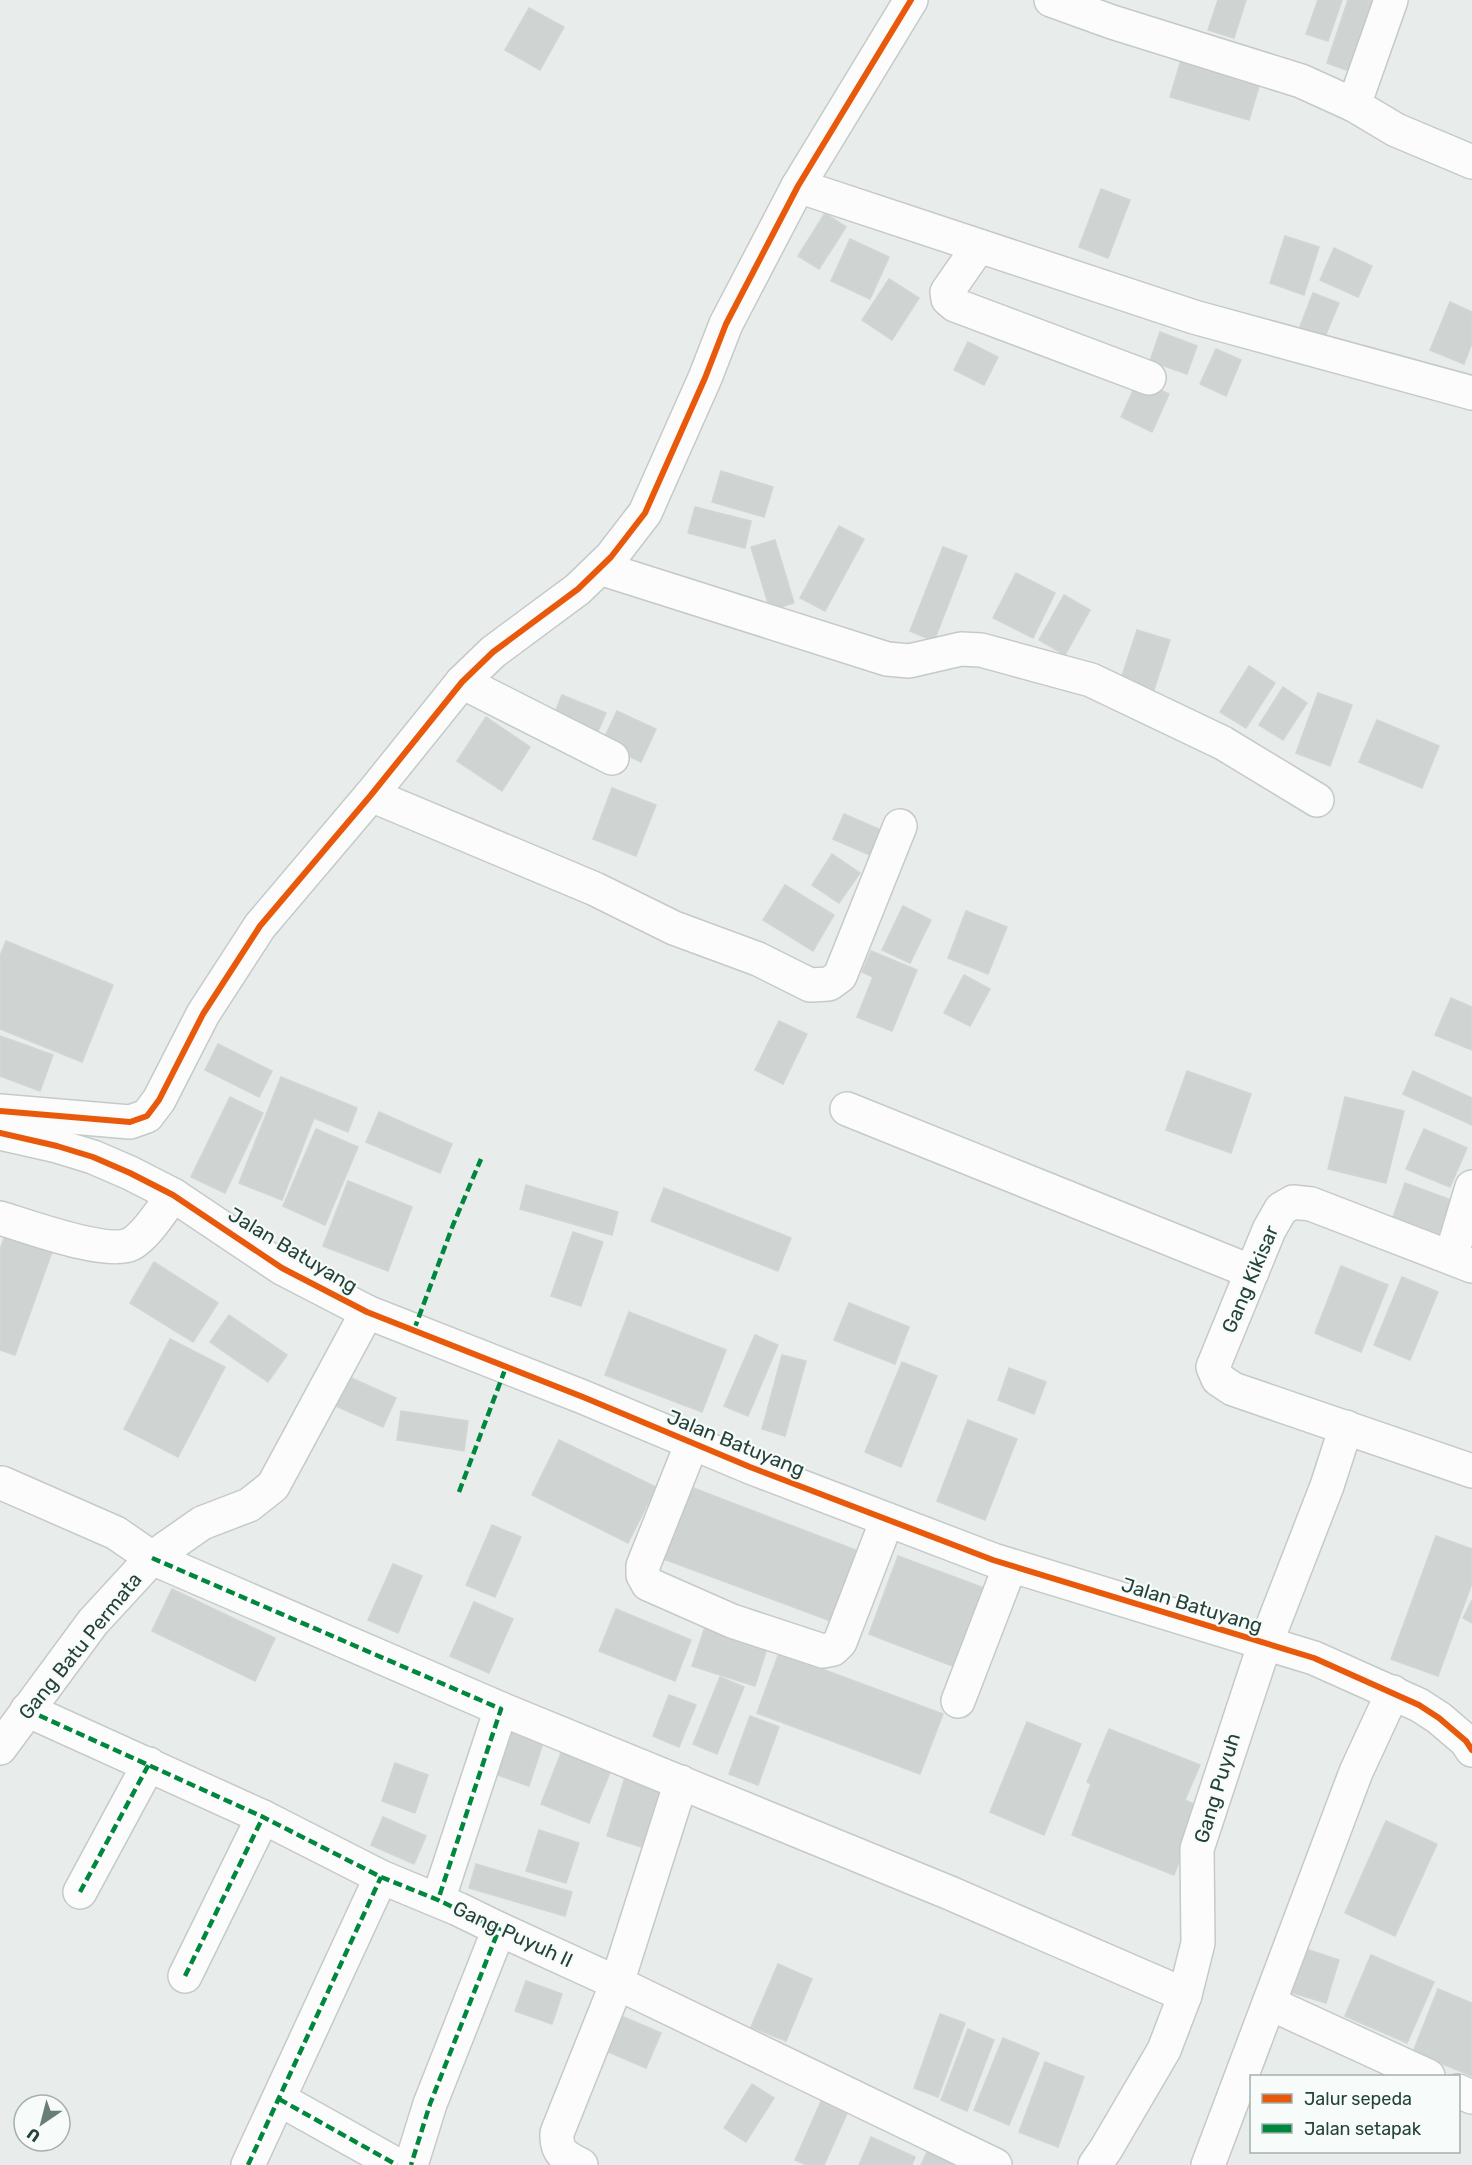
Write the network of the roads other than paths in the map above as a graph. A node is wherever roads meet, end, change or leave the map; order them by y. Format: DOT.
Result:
graph roads {
  1 [pos="912,0"];
  2 [pos="1052,0"];
  3 [pos="1391,0"];
  4 [pos="1354,105"];
  5 [pos="1472,162"];
  6 [pos="798,186"];
  7 [pos="979,246"];
  8 [pos="1149,378"];
  9 [pos="1472,393"];
  10 [pos="600,568"];
  11 [pos="462,682"];
  12 [pos="612,758"];
  13 [pos="371,795"];
  14 [pos="1317,800"];
  15 [pos="900,826"];
  16 [pos="847,1109"];
  17 [pos="0,1111"];
  18 [pos="0,1133"];
  19 [pos="1472,1187"];
  20 [pos="174,1195"];
  21 [pos="0,1218"];
  22 [pos="1461,1262"];
  23 [pos="1252,1272"];
  24 [pos="367,1312"];
  25 [pos="1346,1427"];
  26 [pos="692,1443"];
  27 [pos="1472,1471"];
  28 [pos="0,1484"];
  29 [pos="887,1520"];
  30 [pos="152,1557"];
  31 [pos="1010,1566"];
  32 [pos="1265,1644"];
  33 [pos="1393,1692"];
  34 [pos="958,1701"];
  35 [pos="501,1709"];
  36 [pos="27,1710"];
  37 [pos="0,1748"];
  38 [pos="1472,1750"];
  39 [pos="149,1764"];
  40 [pos="681,1782"];
  41 [pos="263,1817"];
  42 [pos="381,1877"];
  43 [pos="80,1892"];
  44 [pos="438,1900"];
  45 [pos="499,1929"];
  46 [pos="185,1976"];
  47 [pos="617,1983"];
  48 [pos="1185,1995"];
  49 [pos="1269,2003"];
  50 [pos="1426,2075"];
  51 [pos="279,2099"];
  52 [pos="248,2165"];
  53 [pos="397,2165"];
  54 [pos="411,2165"];
  55 [pos="581,2165"];
  56 [pos="995,2165"];
  57 [pos="1095,2165"];
  58 [pos="1208,2165"];
  1 -- 6 [label="street"];
  2 -- 4 [label="street"];
  3 -- 4 [label="street"];
  4 -- 5 [label="street"];
  6 -- 7 [label="street"];
  6 -- 10 [label="street"];
  7 -- 8 [label="street"];
  7 -- 9 [label="street"];
  10 -- 11 [label="street"];
  10 -- 14 [label="street"];
  11 -- 12 [label="street"];
  11 -- 13 [label="street"];
  13 -- 15 [label="street"];
  13 -- 17 [label="street"];
  16 -- 23 [label="street"];
  18 -- 20 [label="street, Jalan Batuyang"];
  19 -- 22 [label="street"];
  20 -- 21 [label="street"];
  20 -- 24 [label="street, Jalan Batuyang"];
  22 -- 23 [label="street, Gang Kikisar"];
  23 -- 25 [label="street, Gang Kikisar"];
  24 -- 26 [label="street, Jalan Batuyang"];
  24 -- 30 [label="street, Gang Batu Permata"];
  25 -- 27 [label="street, Gang Kikisar"];
  25 -- 32 [label="street"];
  26 -- 29 [label="street, Jalan Batuyang"];
  26 -- 29 [label="street"];
  28 -- 30 [label="street"];
  29 -- 31 [label="street, Jalan Batuyang"];
  30 -- 35 [label="street"];
  30 -- 36 [label="street, Gang Batu Permata"];
  31 -- 32 [label="street, Jalan Batuyang"];
  31 -- 34 [label="street"];
  32 -- 33 [label="street, Jalan Batuyang"];
  32 -- 48 [label="street, Gang Puyuh"];
  33 -- 38 [label="street, Jalan Batuyang"];
  33 -- 49 [label="street"];
  35 -- 40 [label="street"];
  35 -- 44 [label="street"];
  36 -- 37 [label="street, Gang Batu Permata"];
  36 -- 39 [label="street, Gang Puyuh II"];
  39 -- 41 [label="street, Gang Puyuh II"];
  39 -- 43 [label="street"];
  40 -- 47 [label="street"];
  40 -- 48 [label="street"];
  41 -- 42 [label="street, Gang Puyuh II"];
  41 -- 46 [label="street"];
  42 -- 44 [label="street, Gang Puyuh II"];
  42 -- 51 [label="street"];
  44 -- 45 [label="street, Gang Puyuh II"];
  45 -- 47 [label="street, Gang Puyuh II"];
  45 -- 54 [label="street"];
  47 -- 55 [label="street"];
  47 -- 56 [label="street, Gang Puyuh II"];
  48 -- 57 [label="street, Gang Puyuh"];
  49 -- 50 [label="street"];
  49 -- 58 [label="street"];
  51 -- 52 [label="street"];
  51 -- 53 [label="street"];
}
